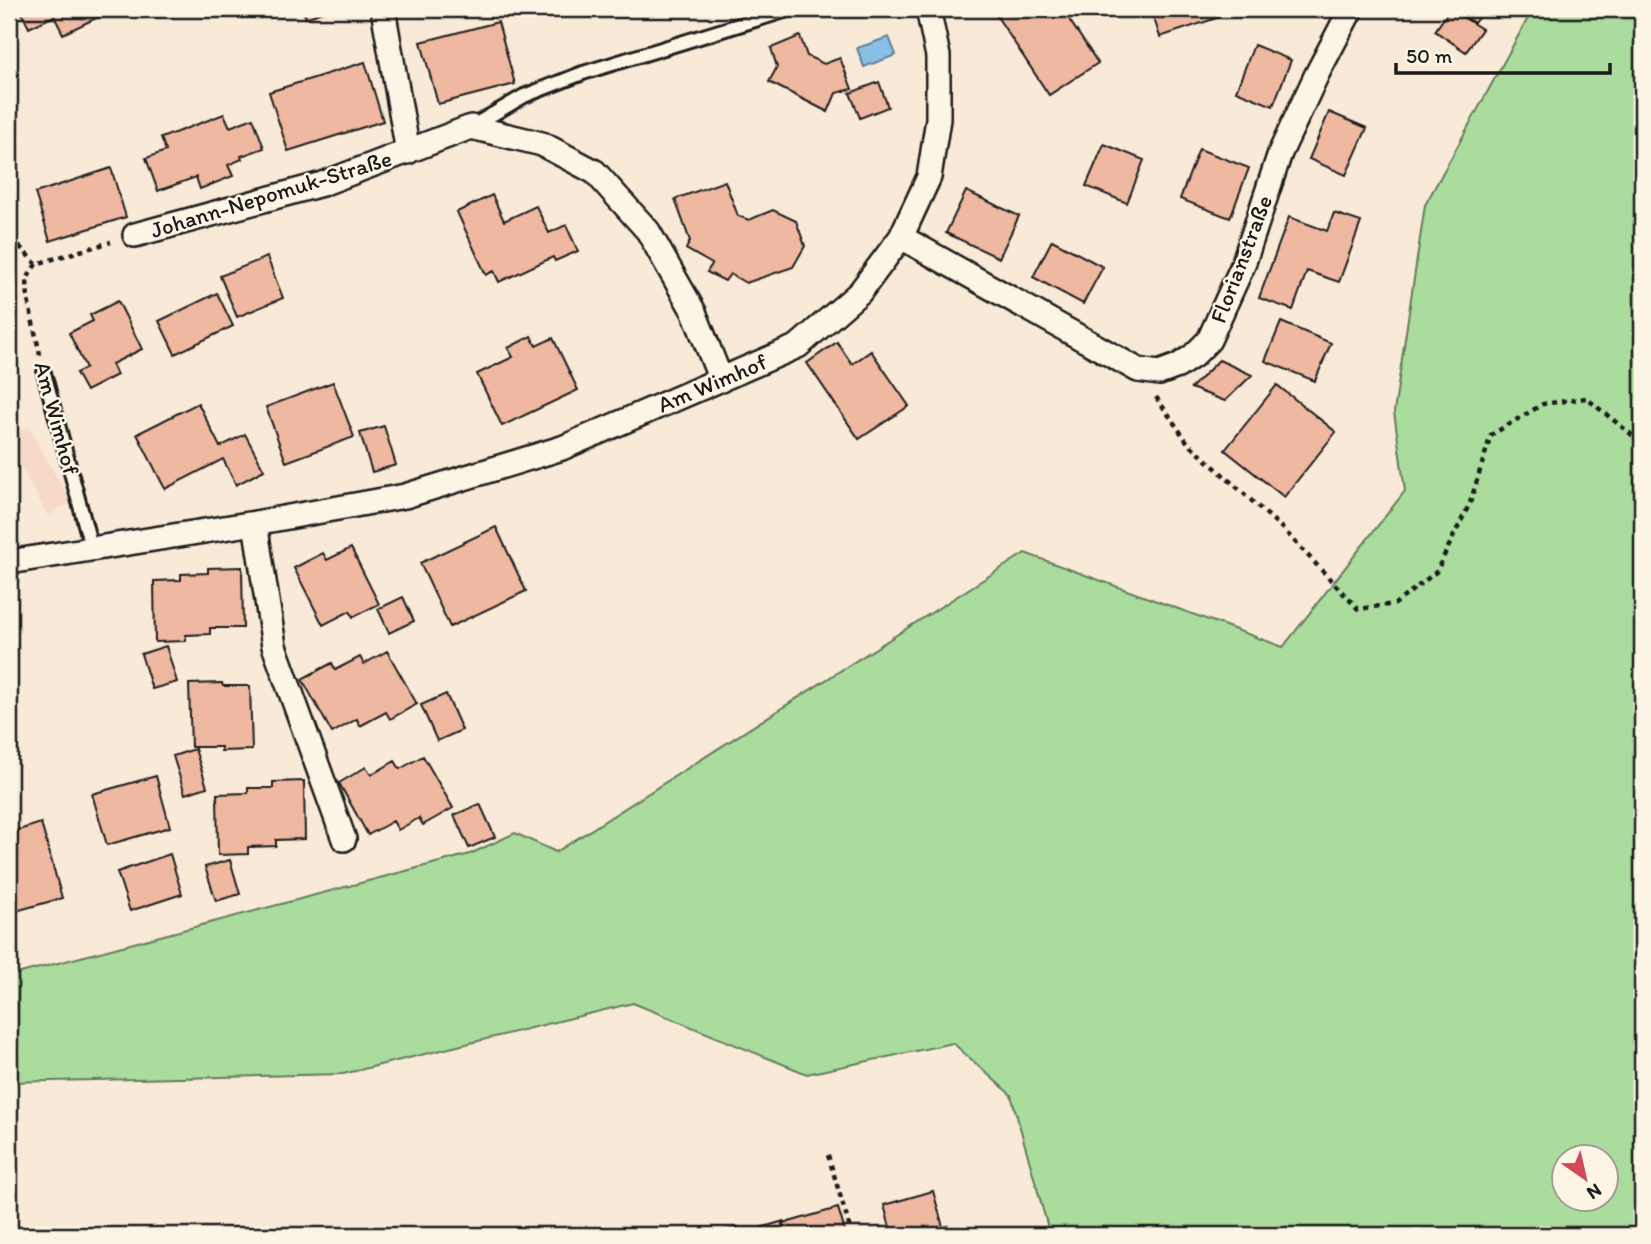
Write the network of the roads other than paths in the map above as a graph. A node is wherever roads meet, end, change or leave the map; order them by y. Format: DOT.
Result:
graph roads {
  1 [pos="383,9"];
  2 [pos="792,9"];
  3 [pos="928,9"];
  4 [pos="1351,9"];
  5 [pos="471,127"];
  6 [pos="408,152"];
  7 [pos="135,236"];
  8 [pos="901,237"];
  9 [pos="44,373"];
  10 [pos="721,380"];
  11 [pos="255,523"];
  12 [pos="92,550"];
  13 [pos="9,562"];
  14 [pos="344,839"];
  1 -- 6 [label="street, Johann-Nepomuk-Straße"];
  2 -- 5 [label="lane, Johann-Nepomuk-Straße"];
  3 -- 8 [label="street, Am Wimhof"];
  4 -- 8 [label="street, Florianstraße"];
  5 -- 6 [label="street, Johann-Nepomuk-Straße"];
  5 -- 10 [label="street"];
  6 -- 7 [label="street, Johann-Nepomuk-Straße"];
  8 -- 10 [label="street, Am Wimhof"];
  9 -- 12 [label="lane, Am Wimhof"];
  10 -- 11 [label="street, Am Wimhof"];
  11 -- 12 [label="street, Am Wimhof"];
  11 -- 14 [label="street"];
  12 -- 13 [label="street, Am Wimhof"];
}
